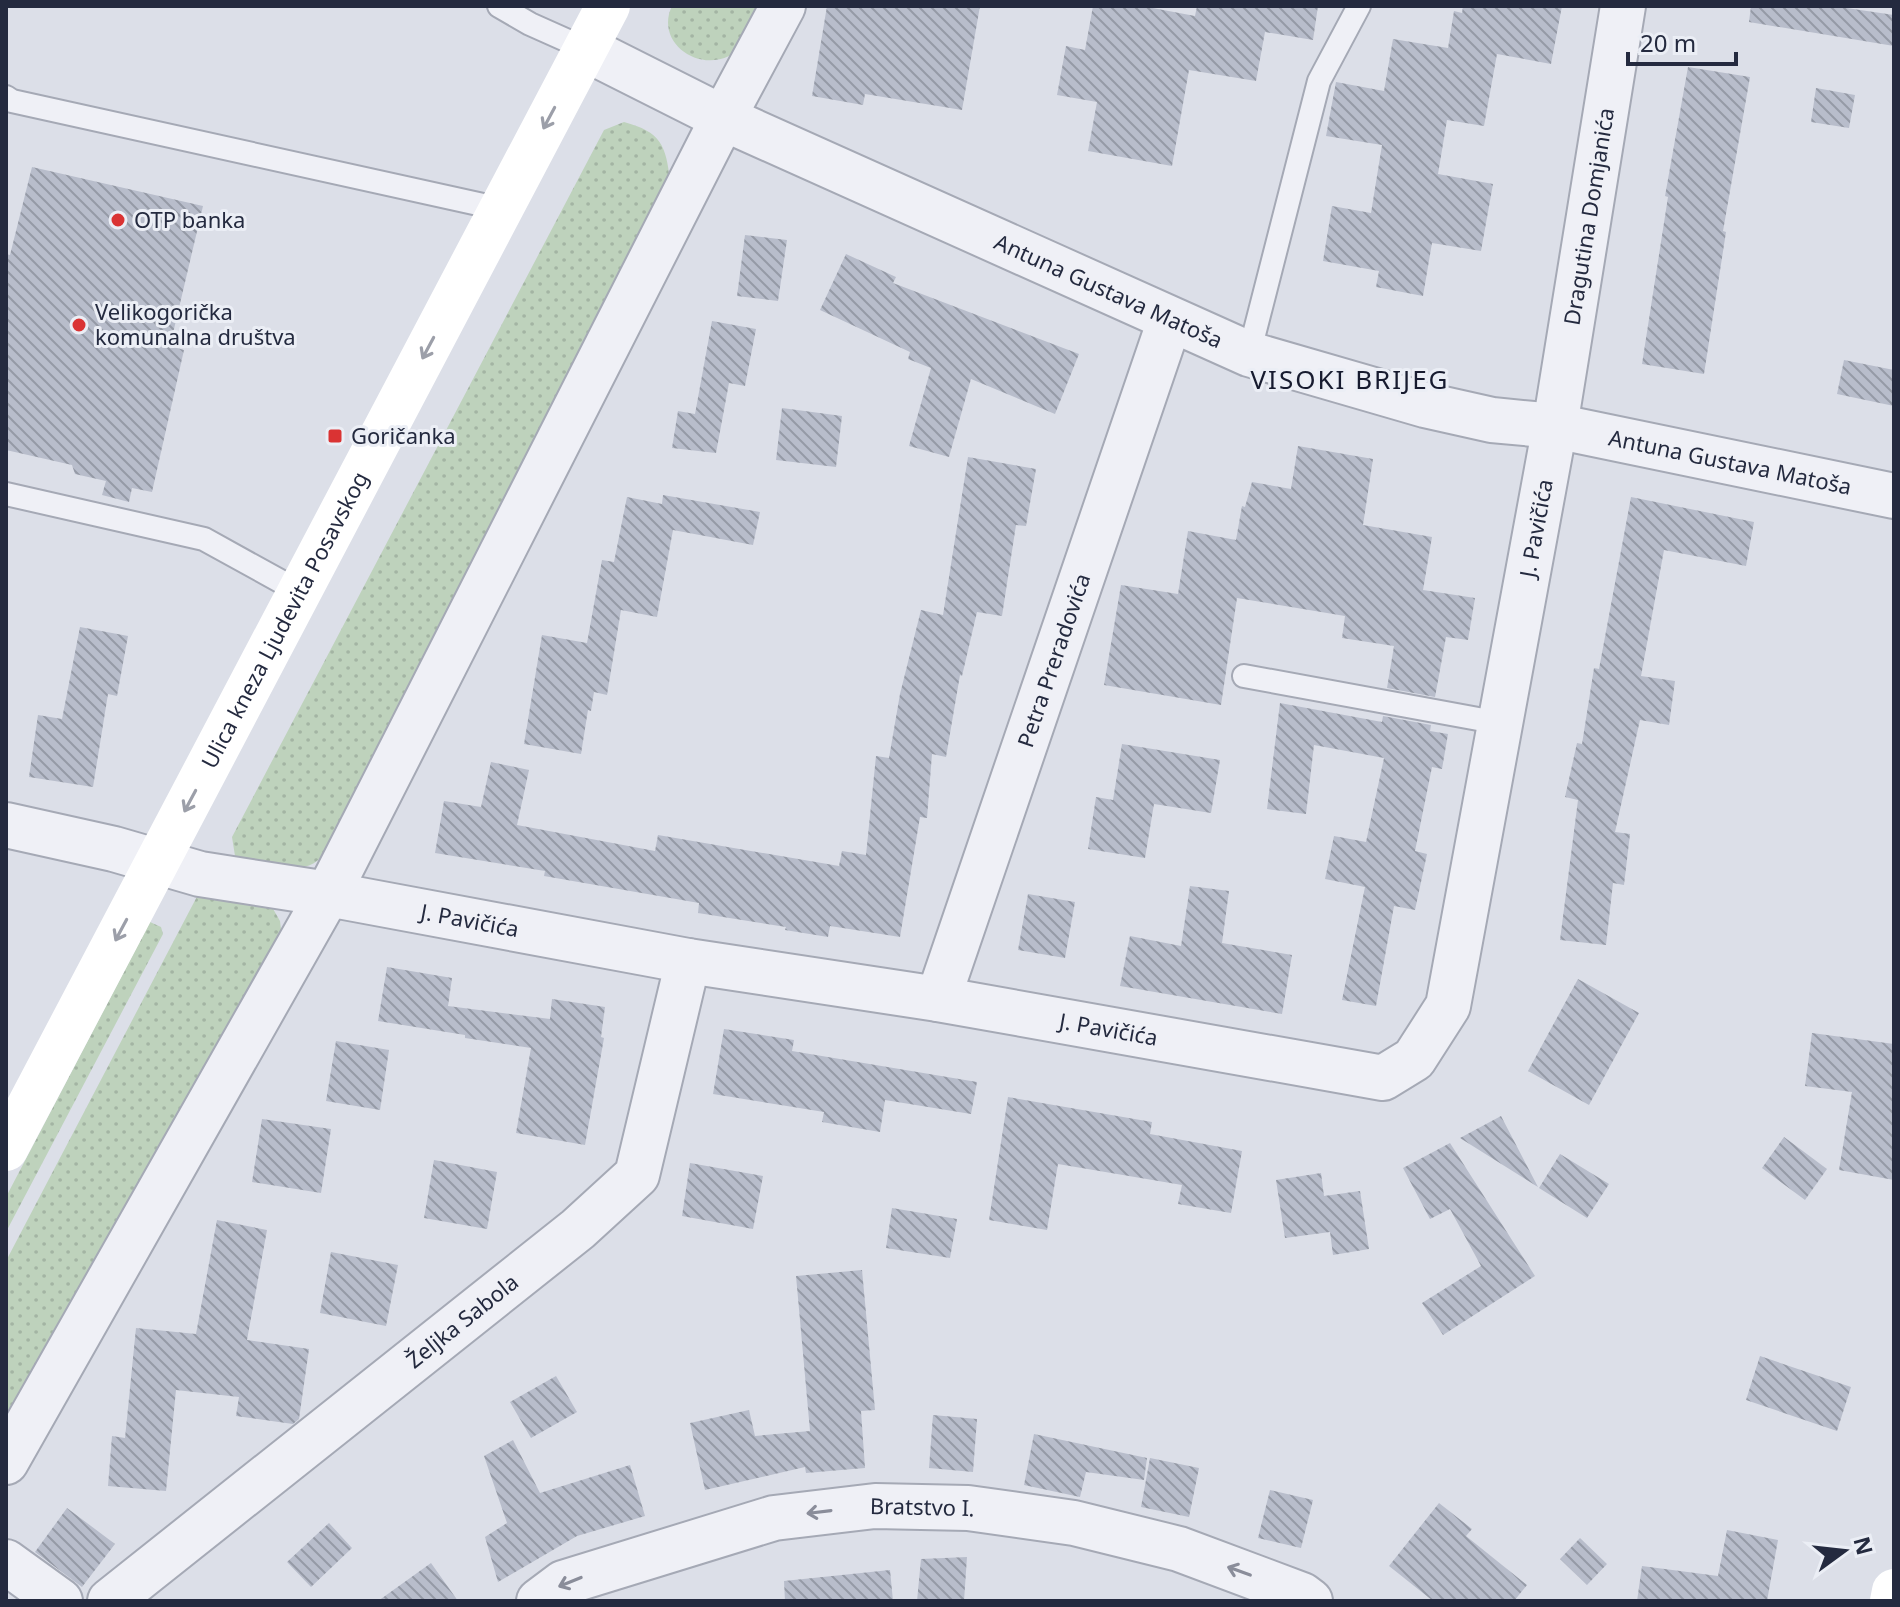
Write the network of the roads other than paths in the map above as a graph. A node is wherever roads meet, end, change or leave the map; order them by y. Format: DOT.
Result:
graph roads {
  1 [pos="499,6"];
  2 [pos="608,6"];
  3 [pos="783,6"];
  4 [pos="1359,6"];
  5 [pos="1623,6"];
  6 [pos="586,49"];
  7 [pos="6,97"];
  8 [pos="723,118"];
  9 [pos="501,209"];
  10 [pos="1170,320"];
  11 [pos="1249,354"];
  12 [pos="1555,426"];
  13 [pos="6,494"];
  14 [pos="1894,496"];
  15 [pos="300,592"];
  16 [pos="1244,676"];
  17 [pos="1500,723"];
  18 [pos="6,825"];
  19 [pos="157,861"];
  20 [pos="328,894"];
  21 [pos="688,961"];
  22 [pos="938,999"];
  23 [pos="6,1149"];
  24 [pos="6,1462"];
  25 [pos="6,1562"];
  26 [pos="1894,1591"];
  27 [pos="60,1601"];
  28 [pos="110,1601"];
  29 [pos="539,1601"];
  30 [pos="1310,1601"];
  31 [pos="1892,1601"];
  1 -- 6 [label="lane"];
  2 -- 6 [label="main road, Ulica kneza Ljudevita Posavskog"];
  3 -- 8 [label="street"];
  4 -- 11 [label="lane"];
  5 -- 12 [label="street, Dragutina Domjanića"];
  6 -- 8 [label="street, Antuna Gustava Matoša"];
  6 -- 9 [label="main road, Ulica kneza Ljudevita Posavskog, one-way"];
  7 -- 9 [label="lane"];
  8 -- 10 [label="street, Antuna Gustava Matoša"];
  8 -- 20 [label="street"];
  9 -- 15 [label="main road, Ulica kneza Ljudevita Posavskog, one-way"];
  10 -- 11 [label="street, Antuna Gustava Matoša"];
  10 -- 22 [label="street, Petra Preradovića"];
  11 -- 12 [label="street, Antuna Gustava Matoša"];
  12 -- 14 [label="street, Antuna Gustava Matoša"];
  12 -- 17 [label="street, J. Pavičića"];
  13 -- 15 [label="lane"];
  15 -- 19 [label="main road, Ulica kneza Ljudevita Posavskog, one-way"];
  16 -- 17 [label="lane"];
  17 -- 22 [label="street, J. Pavičića"];
  18 -- 19 [label="street, J. Pavičića"];
  19 -- 20 [label="street, J. Pavičića"];
  19 -- 23 [label="main road, Ulica kneza Ljudevita Posavskog, one-way"];
  20 -- 21 [label="street, J. Pavičića"];
  20 -- 24 [label="street"];
  21 -- 22 [label="street, J. Pavičića"];
  21 -- 28 [label="street, Željka Sabola"];
  25 -- 27 [label="street"];
  26 -- 31 [label="main road"];
  30 -- 29 [label="street, Bratstvo I., one-way"];
}
